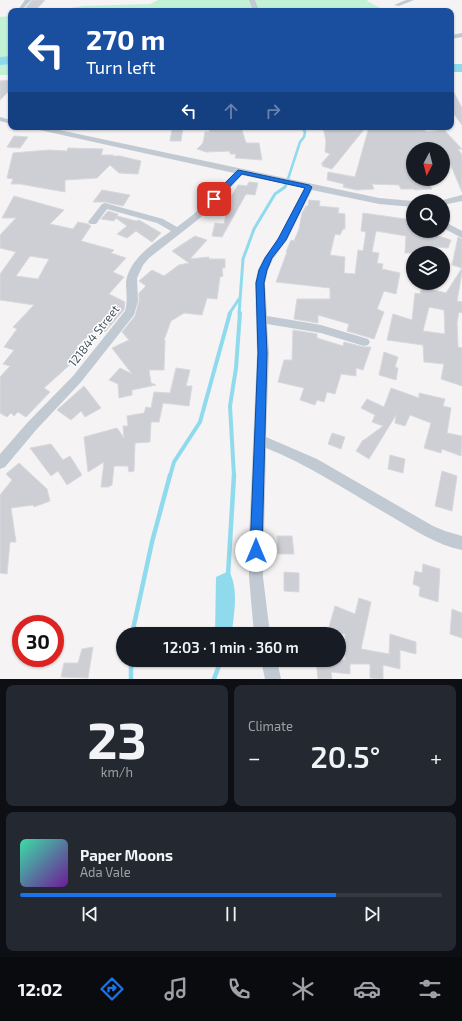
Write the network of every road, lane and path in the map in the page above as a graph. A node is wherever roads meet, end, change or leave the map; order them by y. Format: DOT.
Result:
graph roads {
  1 [pos="28,0"];
  2 [pos="411,0"];
  3 [pos="397,5"];
  4 [pos="21,8"];
  5 [pos="49,130"];
  6 [pos="240,172"];
  7 [pos="305,186"];
  8 [pos="462,198"];
  9 [pos="450,201"];
  10 [pos="406,203"];
  11 [pos="93,222"];
  12 [pos="450,228"];
  13 [pos="178,231"];
  14 [pos="462,235"];
  15 [pos="262,319"];
  16 [pos="364,342"];
  17 [pos="260,440"];
  18 [pos="0,463"];
  19 [pos="462,543"];
  20 [pos="261,627"];
  21 [pos="271,667"];
  22 [pos="274,679"];
  1 -- 4 [label="street"];
  2 -- 3 [label="street"];
  5 -- 6 [label="street"];
  6 -- 7 [label="street"];
  6 -- 13 [label="street, 121844 Street"];
  7 -- 10 [label="street"];
  7 -- 15 [label="street"];
  8 -- 9 [label="street"];
  11 -- 13 [label="street"];
  12 -- 14 [label="street"];
  13 -- 18 [label="street, 121844 Street"];
  15 -- 16 [label="street"];
  15 -- 17 [label="street"];
  17 -- 19 [label="street"];
  17 -- 20 [label="street"];
  21 -- 22 [label="street"];
}
